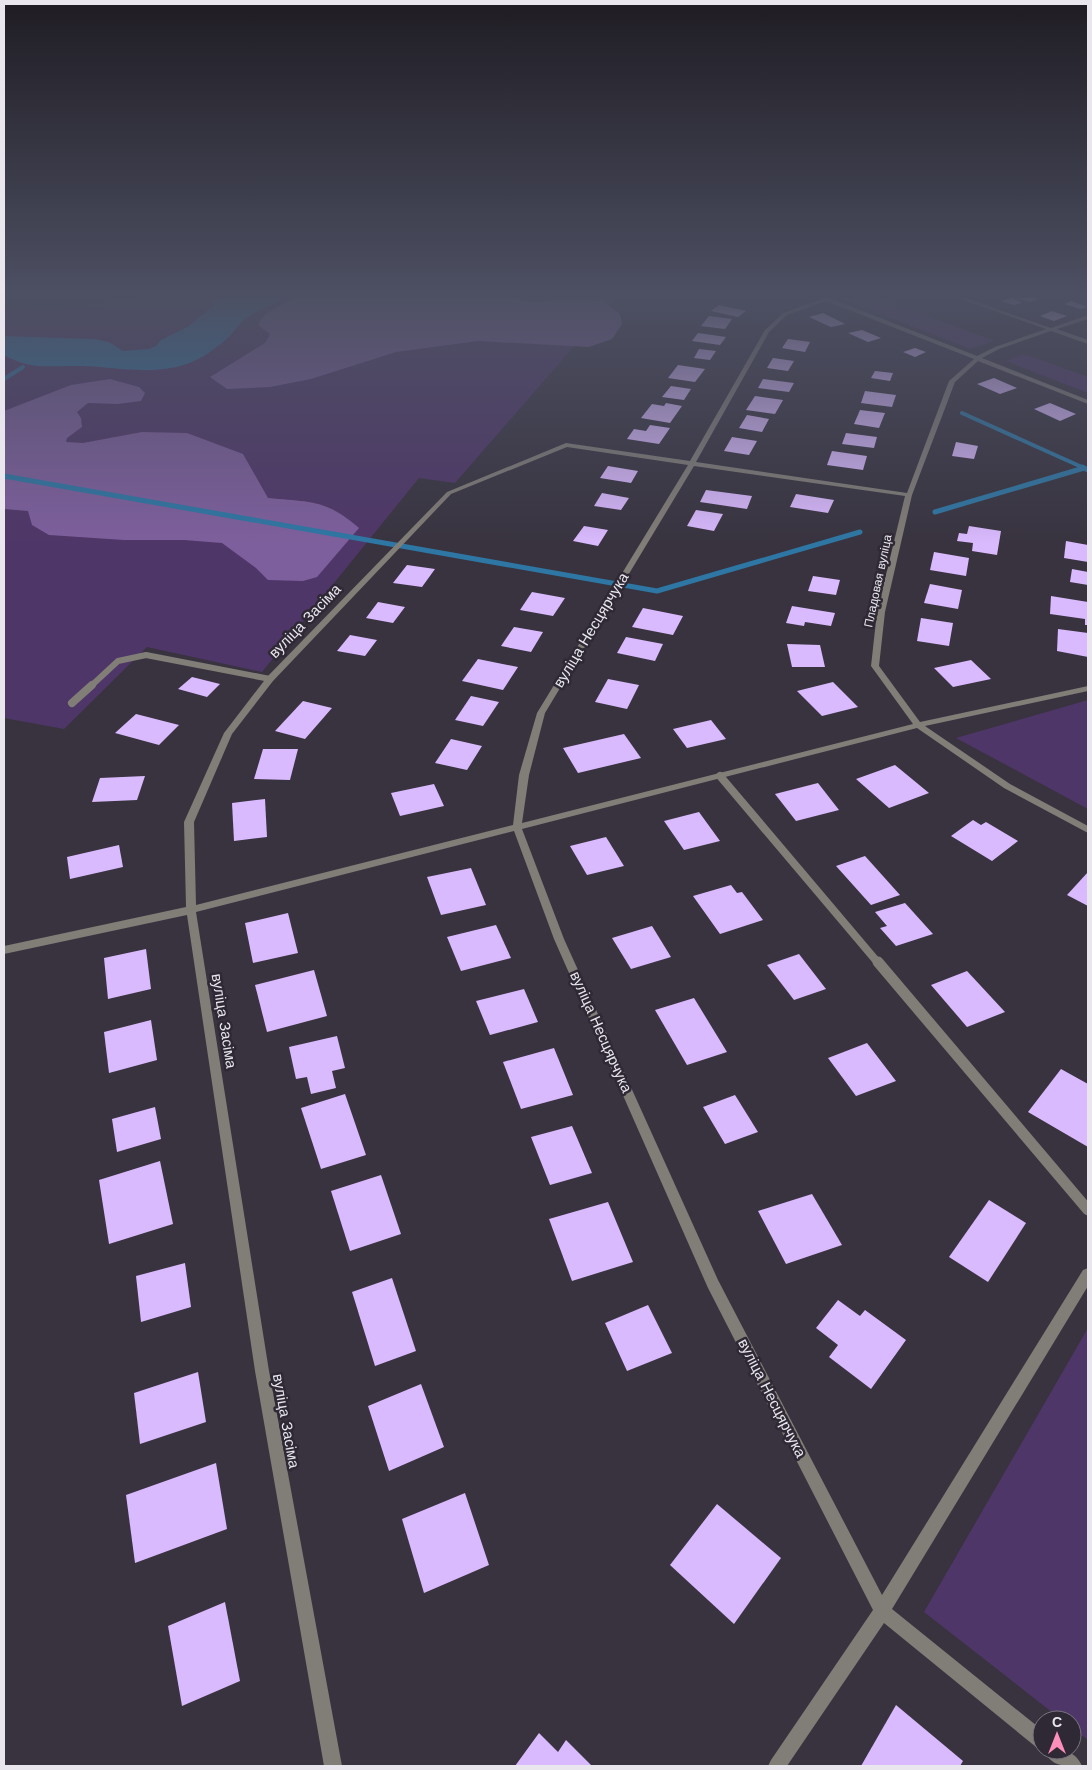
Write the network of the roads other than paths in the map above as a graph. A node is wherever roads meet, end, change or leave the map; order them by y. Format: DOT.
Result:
graph roads {
  1 [pos="740,380"];
  2 [pos="954,380"];
  3 [pos="1032,380"];
  4 [pos="1088,402"];
  5 [pos="693,462"];
  6 [pos="909,495"];
  7 [pos="270,679"];
  8 [pos="1088,688"];
  9 [pos="72,703"];
  10 [pos="918,725"];
  11 [pos="720,776"];
  12 [pos="517,827"];
  13 [pos="1088,830"];
  14 [pos="191,910"];
  15 [pos="4,950"];
  16 [pos="1088,1210"];
  17 [pos="1088,1274"];
  18 [pos="882,1611"];
  19 [pos="1032,1733"];
  20 [pos="333,1766"];
  21 [pos="777,1766"];
  1 -- 5 [label="street, вуліца Несцярчука"];
  2 -- 6 [label="street, Пладовая вуліца"];
  3 -- 4 [label="street"];
  5 -- 6 [label="street"];
  5 -- 7 [label="street, вуліца Засіма"];
  5 -- 12 [label="street, вуліца Несцярчука"];
  6 -- 10 [label="street, Пладовая вуліца"];
  7 -- 9 [label="lane"];
  7 -- 14 [label="street, вуліца Засіма"];
  8 -- 10 [label="street"];
  10 -- 11 [label="street"];
  10 -- 13 [label="street, Пладовая вуліца"];
  11 -- 12 [label="street"];
  11 -- 16 [label="lane"];
  12 -- 14 [label="street"];
  12 -- 18 [label="street, вуліца Несцярчука"];
  14 -- 15 [label="street"];
  14 -- 20 [label="street, вуліца Засіма"];
  17 -- 18 [label="street"];
  18 -- 19 [label="street, вуліца Несцярчука"];
  18 -- 21 [label="street"];
}
